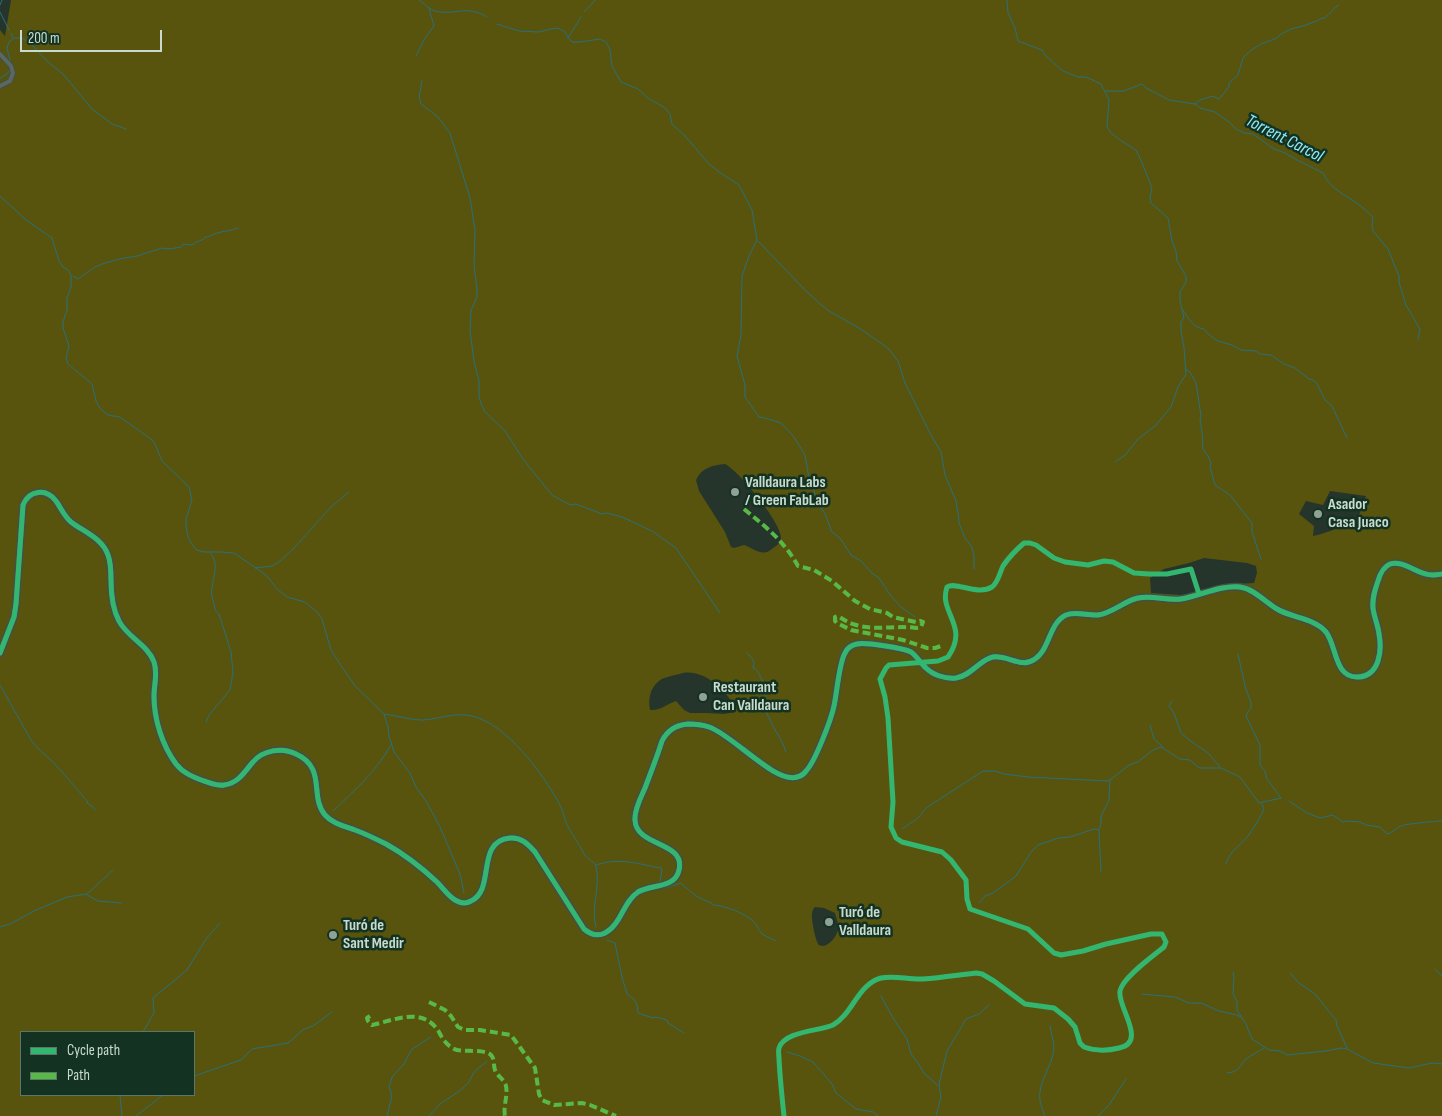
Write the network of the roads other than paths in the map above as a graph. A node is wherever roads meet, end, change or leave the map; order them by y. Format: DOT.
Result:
graph roads {
  1 [pos="0,54"];
  2 [pos="0,86"];
  3 [pos="1442,574"];
  4 [pos="0,653"];
  1 -- 2 [label="street"];
  3 -- 4 [label="street"];
}
